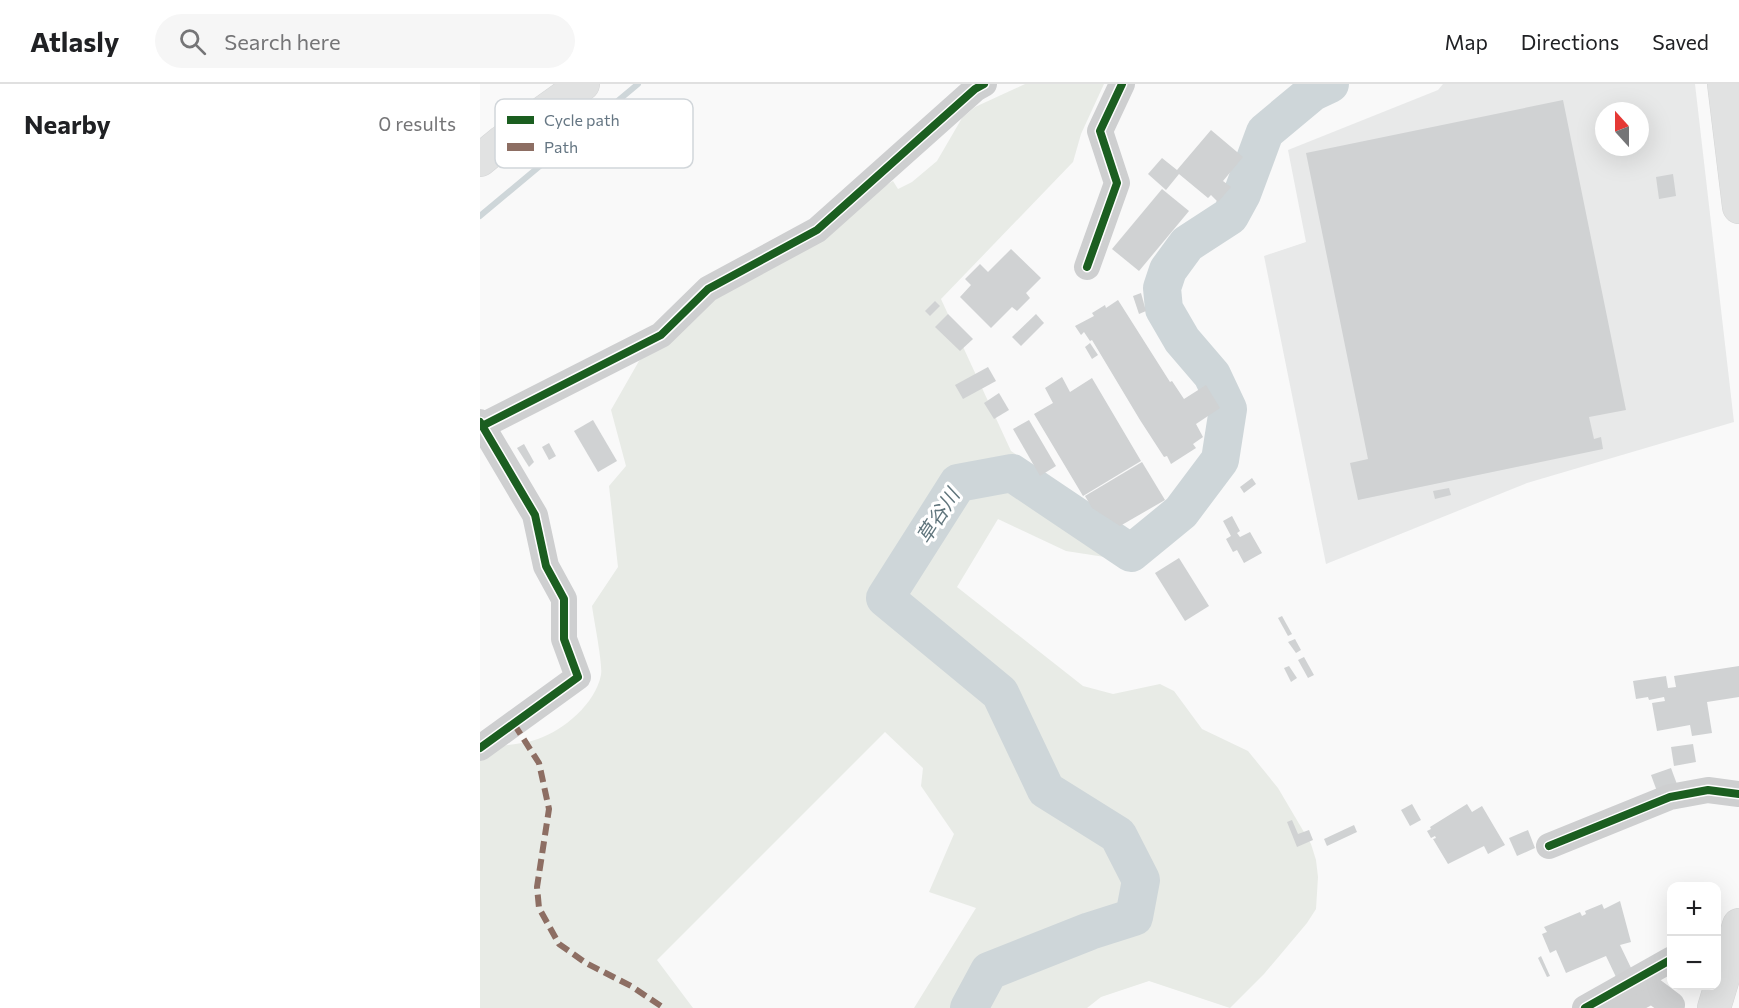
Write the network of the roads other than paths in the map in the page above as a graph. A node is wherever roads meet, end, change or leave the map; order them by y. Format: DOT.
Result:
graph roads {
  1 [pos="583,84"];
  2 [pos="984,84"];
  3 [pos="1122,84"];
  4 [pos="1724,84"];
  5 [pos="562,99"];
  6 [pos="495,148"];
  7 [pos="480,160"];
  8 [pos="1739,207"];
  9 [pos="1087,267"];
  10 [pos="481,424"];
  11 [pos="480,748"];
  12 [pos="1739,794"];
  13 [pos="1549,846"];
  14 [pos="1730,935"];
  15 [pos="1667,961"];
  16 [pos="1588,1008"];
  17 [pos="1620,1008"];
  18 [pos="1671,1008"];
  19 [pos="1714,1008"];
  1 -- 5 [label="main road"];
  2 -- 10 [label="street"];
  3 -- 9 [label="street"];
  4 -- 8 [label="main road"];
  6 -- 7 [label="main road"];
  10 -- 11 [label="street"];
  12 -- 13 [label="street"];
  14 -- 19 [label="main road"];
  15 -- 16 [label="street"];
  17 -- 18 [label="street"];
}
